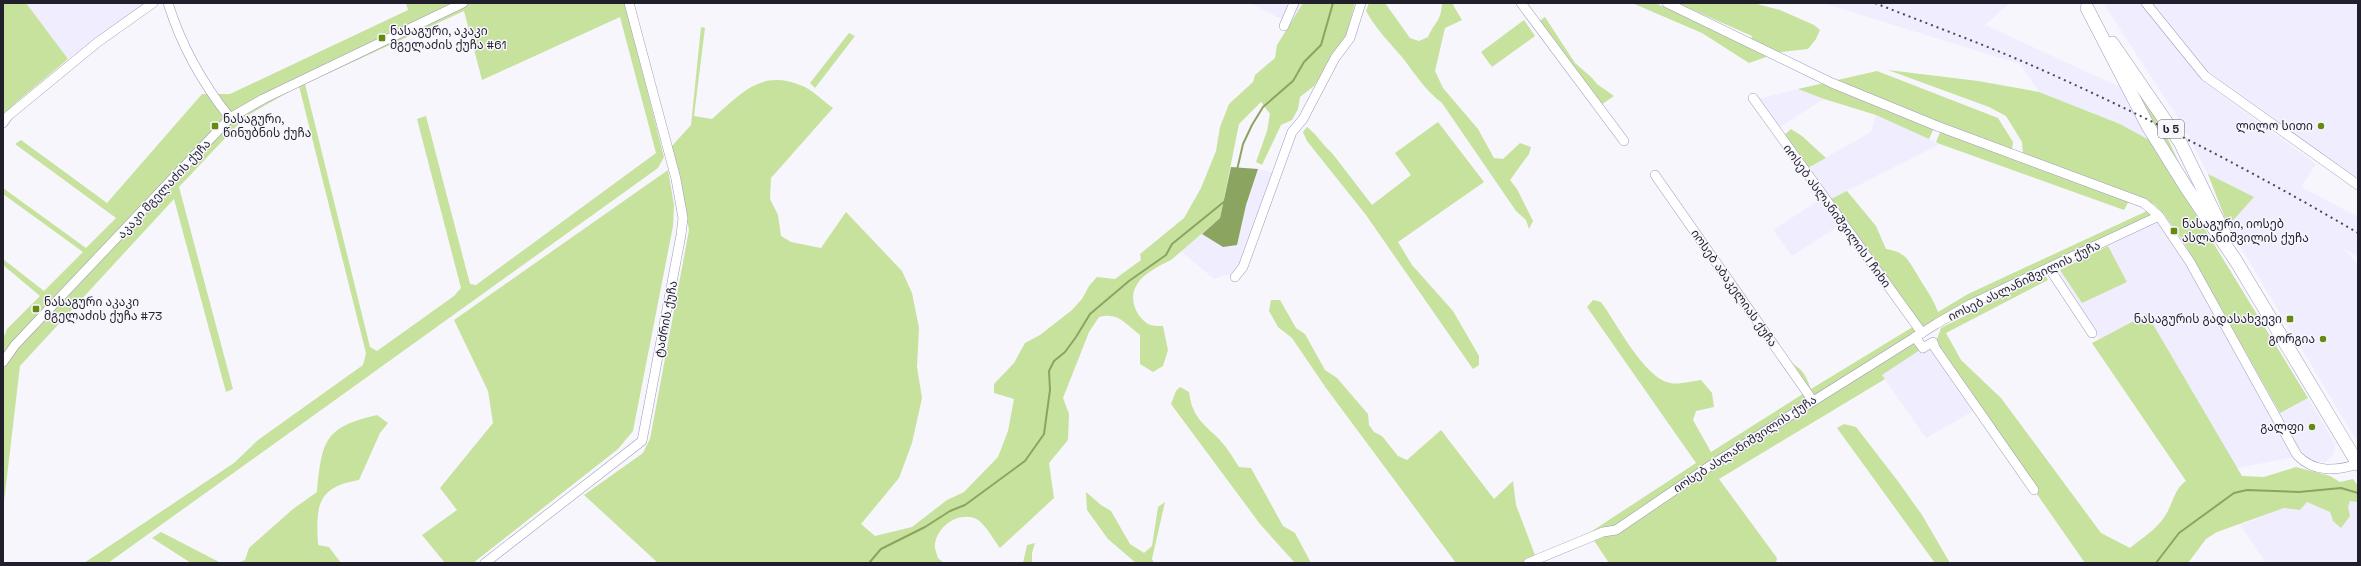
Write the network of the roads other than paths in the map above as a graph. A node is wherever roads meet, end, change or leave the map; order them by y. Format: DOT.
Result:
graph roads {
  1 [pos="153,3"];
  2 [pos="168,3"];
  3 [pos="464,3"];
  4 [pos="629,3"];
  5 [pos="1294,3"];
  6 [pos="1362,3"];
  7 [pos="1521,3"];
  8 [pos="1667,3"];
  9 [pos="2146,3"];
  10 [pos="2086,6"];
  11 [pos="1284,26"];
  12 [pos="1753,98"];
  13 [pos="230,118"];
  14 [pos="3,123"];
  15 [pos="1624,141"];
  16 [pos="1655,175"];
  17 [pos="2358,185"];
  18 [pos="2159,216"];
  19 [pos="2236,261"];
  20 [pos="2049,268"];
  21 [pos="1235,278"];
  22 [pos="1933,326"];
  23 [pos="2092,333"];
  24 [pos="1918,335"];
  25 [pos="1933,342"];
  26 [pos="3,362"];
  27 [pos="1812,401"];
  28 [pos="2358,464"];
  29 [pos="2034,490"];
  30 [pos="1530,562"];
  31 [pos="484,563"];
  1 -- 14 [label="street"];
  2 -- 13 [label="street"];
  3 -- 13 [label="street, აკაკი მგელაძის ქუჩა"];
  4 -- 31 [label="street, ტაძრის ქუჩა"];
  5 -- 11 [label="street"];
  6 -- 21 [label="street"];
  7 -- 15 [label="street"];
  8 -- 18 [label="street"];
  9 -- 17 [label="street"];
  10 -- 19 [label="highway, ს 5"];
  10 -- 19 [label="highway, ს 5"];
  12 -- 24 [label="street, იოსებ ასლანიშვილის I ჩიხი"];
  13 -- 26 [label="street, აკაკი მგელაძის ქუჩა"];
  16 -- 27 [label="street, იოსებ აბაკელიას ქუჩა"];
  18 -- 20 [label="street, იოსებ ასლანიშვილის ქუჩა"];
  18 -- 28 [label="street"];
  19 -- 28 [label="highway, ს 5"];
  20 -- 22 [label="street, იოსებ ასლანიშვილის ქუჩა"];
  20 -- 23 [label="street"];
  22 -- 24 [label="street, იოსებ ასლანიშვილის ქუჩა"];
  22 -- 25 [label="street"];
  24 -- 25 [label="street"];
  24 -- 27 [label="street, იოსებ ასლანიშვილის ქუჩა"];
  25 -- 29 [label="street"];
  27 -- 30 [label="street, იოსებ ასლანიშვილის ქუჩა"];
}
